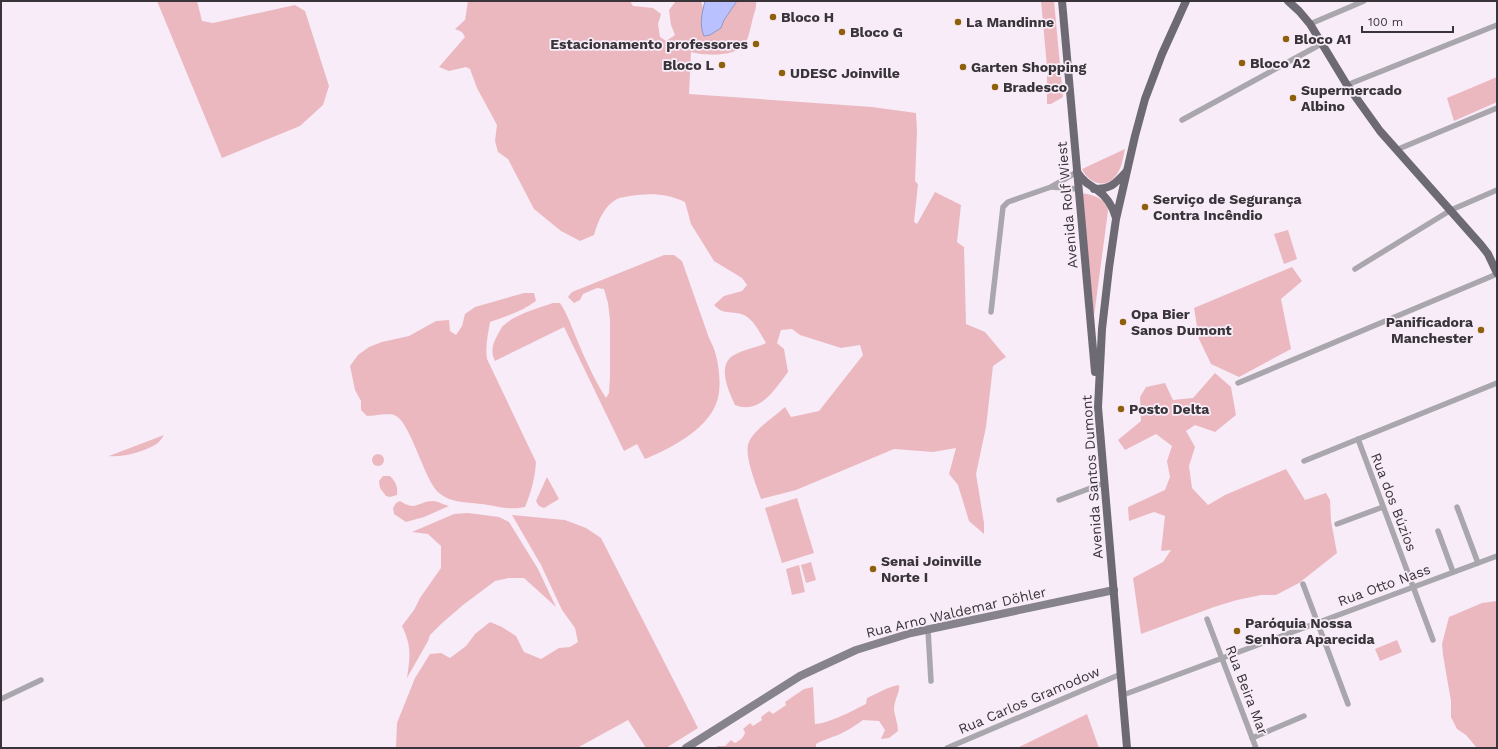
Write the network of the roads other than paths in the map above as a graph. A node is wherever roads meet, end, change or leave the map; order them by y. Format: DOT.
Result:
graph roads {
  1 [pos="1186,1"];
  2 [pos="1288,1"];
  3 [pos="1364,1"];
  4 [pos="1062,3"];
  5 [pos="1310,24"];
  6 [pos="1497,25"];
  7 [pos="1323,43"];
  8 [pos="1347,85"];
  9 [pos="1497,108"];
  10 [pos="1182,120"];
  11 [pos="1396,150"];
  12 [pos="1126,171"];
  13 [pos="1077,172"];
  14 [pos="1051,187"];
  15 [pos="1078,189"];
  16 [pos="1096,189"];
  17 [pos="1497,190"];
  18 [pos="1451,210"];
  19 [pos="1116,219"];
  20 [pos="1355,270"];
  21 [pos="1497,274"];
  22 [pos="991,312"];
  23 [pos="1497,382"];
  24 [pos="1238,383"];
  25 [pos="1098,407"];
  26 [pos="1358,439"];
  27 [pos="1304,461"];
  28 [pos="1104,483"];
  29 [pos="1059,500"];
  30 [pos="1383,507"];
  31 [pos="1457,508"];
  32 [pos="1337,524"];
  33 [pos="1438,531"];
  34 [pos="1497,556"];
  35 [pos="1478,563"];
  36 [pos="1453,572"];
  37 [pos="1304,584"];
  38 [pos="1413,587"];
  39 [pos="1114,590"];
  40 [pos="1207,619"];
  41 [pos="1318,622"];
  42 [pos="928,630"];
  43 [pos="1433,640"];
  44 [pos="1222,658"];
  45 [pos="1121,674"];
  46 [pos="41,680"];
  47 [pos="931,681"];
  48 [pos="1123,695"];
  49 [pos="1,699"];
  50 [pos="1348,704"];
  51 [pos="1304,716"];
  52 [pos="1252,738"];
  53 [pos="686,748"];
  54 [pos="947,748"];
  55 [pos="1127,748"];
  56 [pos="1256,748"];
  1 -- 12 [label="main road, Avenida Santos Dumont"];
  2 -- 5 [label="main road"];
  3 -- 5 [label="street"];
  4 -- 13 [label="main road, Avenida Rolf Wiest"];
  5 -- 7 [label="main road"];
  6 -- 8 [label="street"];
  7 -- 8 [label="main road"];
  7 -- 10 [label="street"];
  8 -- 11 [label="main road"];
  9 -- 11 [label="street"];
  11 -- 18 [label="main road"];
  12 -- 16 [label="main road"];
  12 -- 19 [label="main road, Avenida Santos Dumont"];
  13 -- 14 [label="street"];
  13 -- 15 [label="main road, Avenida Rolf Wiest"];
  13 -- 16 [label="main road"];
  14 -- 15 [label="street"];
  14 -- 22 [label="street"];
  15 -- 16 [label="main road"];
  15 -- 25 [label="main road, Avenida Rolf Wiest"];
  16 -- 19 [label="main road"];
  17 -- 18 [label="street"];
  18 -- 20 [label="street"];
  18 -- 21 [label="main road"];
  19 -- 25 [label="main road, Avenida Santos Dumont"];
  21 -- 24 [label="street"];
  23 -- 26 [label="street"];
  25 -- 28 [label="main road, Avenida Santos Dumont"];
  26 -- 27 [label="street"];
  26 -- 30 [label="street, Rua dos Búzios"];
  28 -- 29 [label="street"];
  28 -- 39 [label="main road, Avenida Santos Dumont"];
  30 -- 32 [label="street"];
  30 -- 38 [label="street, Rua dos Búzios"];
  31 -- 35 [label="street"];
  33 -- 36 [label="street"];
  34 -- 35 [label="street, Rua Otto Nass"];
  35 -- 36 [label="street, Rua Otto Nass"];
  36 -- 38 [label="street, Rua Otto Nass"];
  37 -- 41 [label="street"];
  38 -- 41 [label="street, Rua Otto Nass"];
  38 -- 43 [label="street, Rua dos Búzios"];
  39 -- 42 [label="main road, Rua Arno Waldemar Döhler"];
  39 -- 45 [label="main road, Avenida Santos Dumont"];
  40 -- 44 [label="street, Rua Beira Mar"];
  41 -- 44 [label="street, Rua Otto Nass"];
  41 -- 50 [label="street"];
  42 -- 47 [label="street"];
  42 -- 53 [label="main road, Rua Arno Waldemar Döhler"];
  44 -- 48 [label="street, Rua Otto Nass"];
  44 -- 52 [label="street, Rua Beira Mar"];
  45 -- 48 [label="main road, Avenida Santos Dumont"];
  45 -- 54 [label="street, Rua Carlos Gramodow"];
  46 -- 49 [label="street"];
  48 -- 55 [label="main road, Avenida Santos Dumont"];
  51 -- 52 [label="street"];
  52 -- 56 [label="street, Rua Beira Mar"];
}
